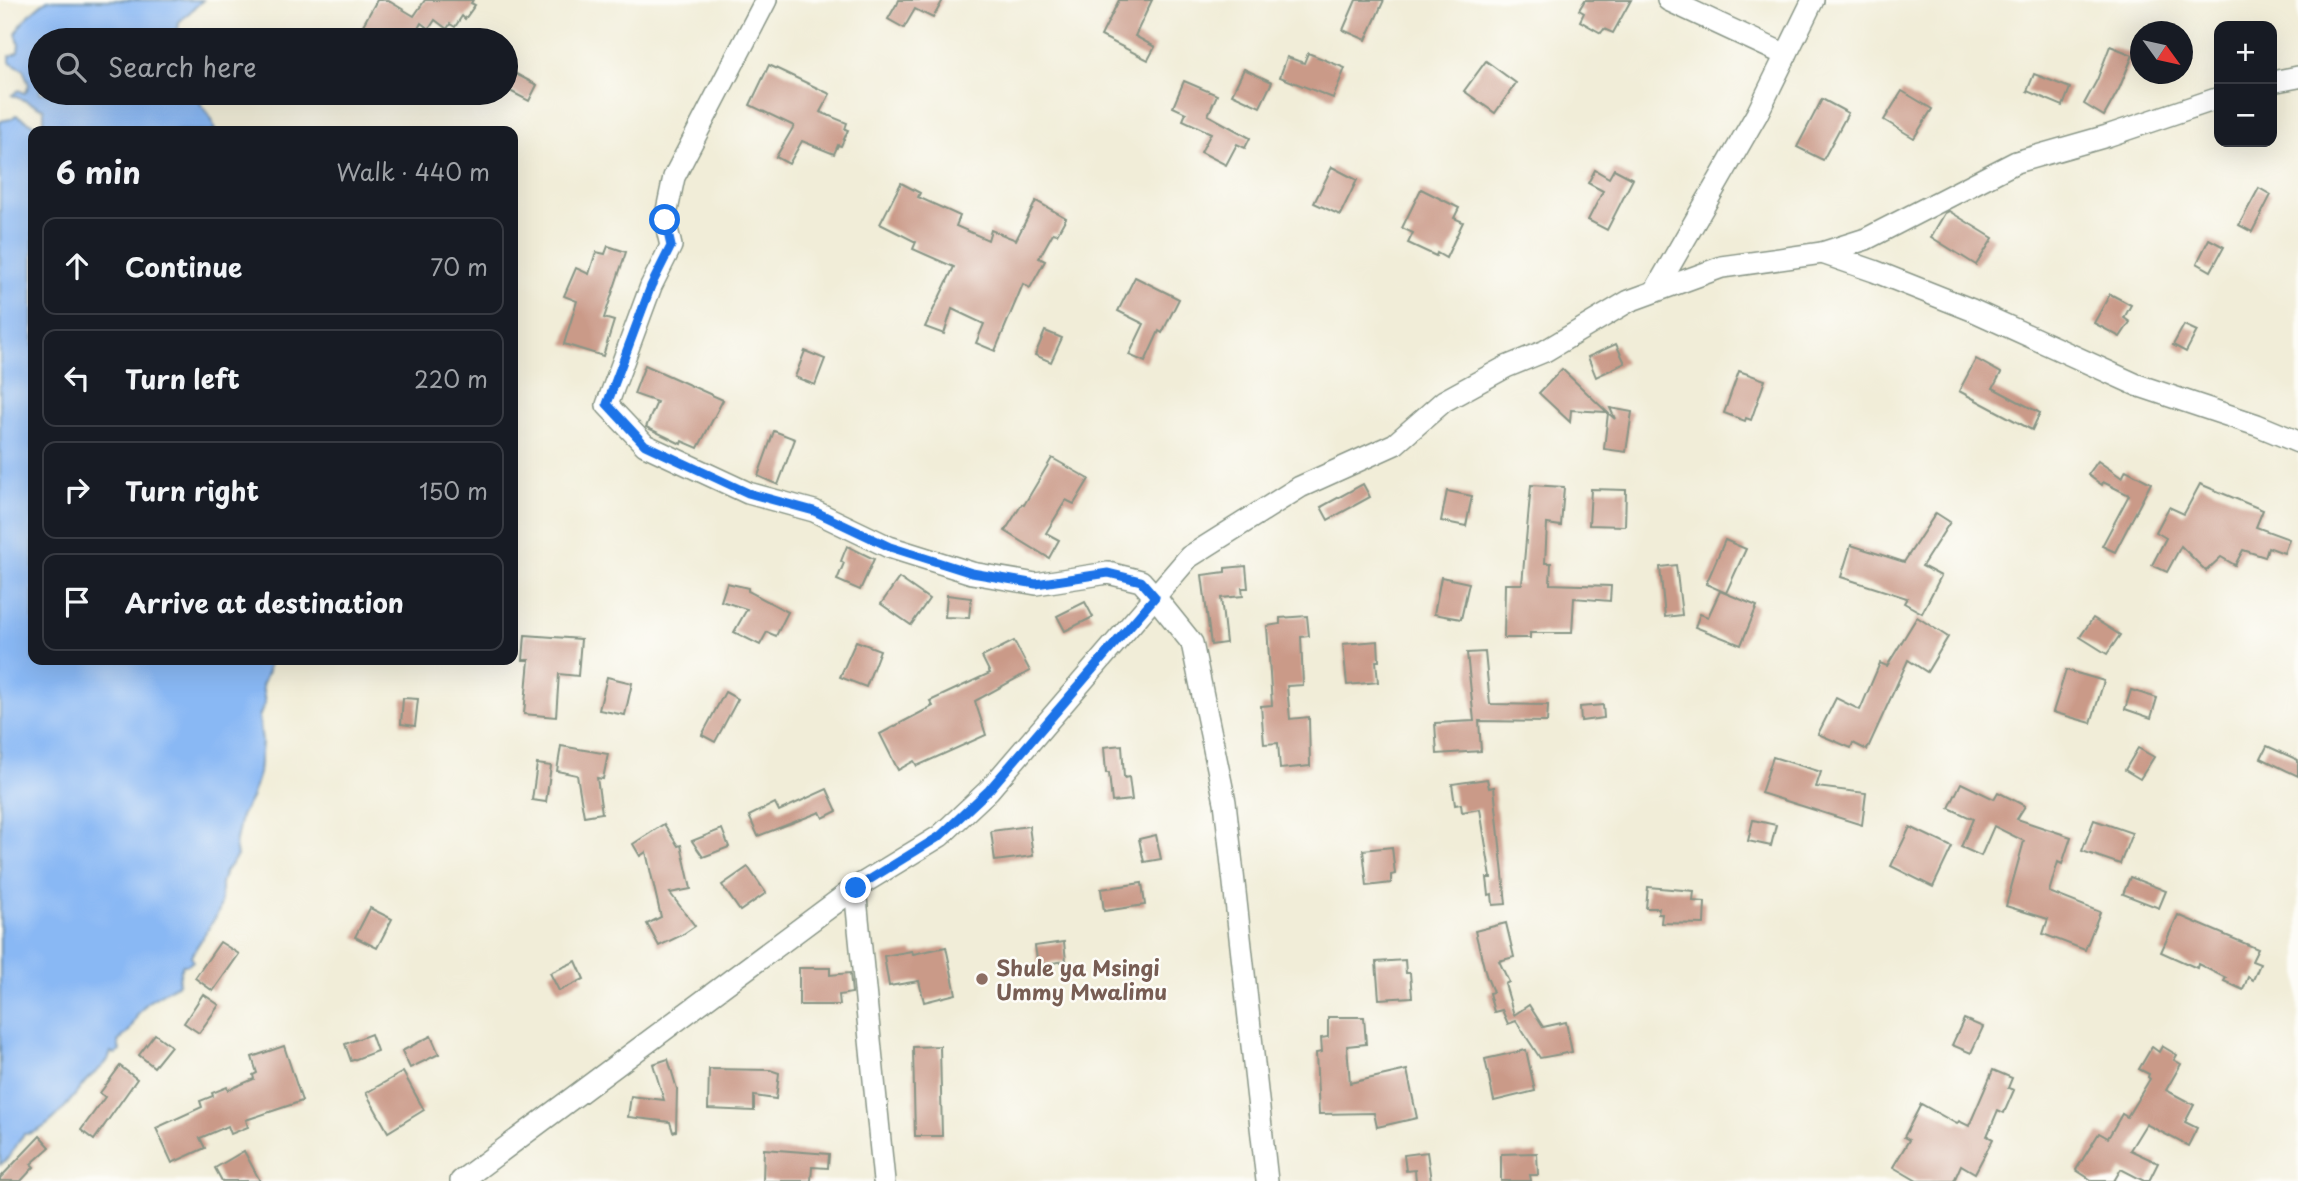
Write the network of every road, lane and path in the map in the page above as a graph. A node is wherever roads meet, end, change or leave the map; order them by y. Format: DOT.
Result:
graph roads {
  1 [pos="766,0"];
  2 [pos="1668,0"];
  3 [pos="1813,0"];
  4 [pos="1786,55"];
  5 [pos="2298,77"];
  6 [pos="2277,81"];
  7 [pos="2214,100"];
  8 [pos="1822,253"];
  9 [pos="1655,291"];
  10 [pos="2298,442"];
  11 [pos="1155,597"];
  12 [pos="856,888"];
  13 [pos="461,1181"];
  14 [pos="884,1181"];
  15 [pos="1267,1181"];
  1 -- 11 [label="street"];
  2 -- 4 [label="street"];
  3 -- 4 [label="street"];
  4 -- 9 [label="street"];
  5 -- 6 [label="street"];
  7 -- 8 [label="street"];
  8 -- 9 [label="street"];
  8 -- 10 [label="street"];
  9 -- 11 [label="street"];
  11 -- 12 [label="street"];
  11 -- 15 [label="street"];
  12 -- 13 [label="street"];
  12 -- 14 [label="street"];
}
